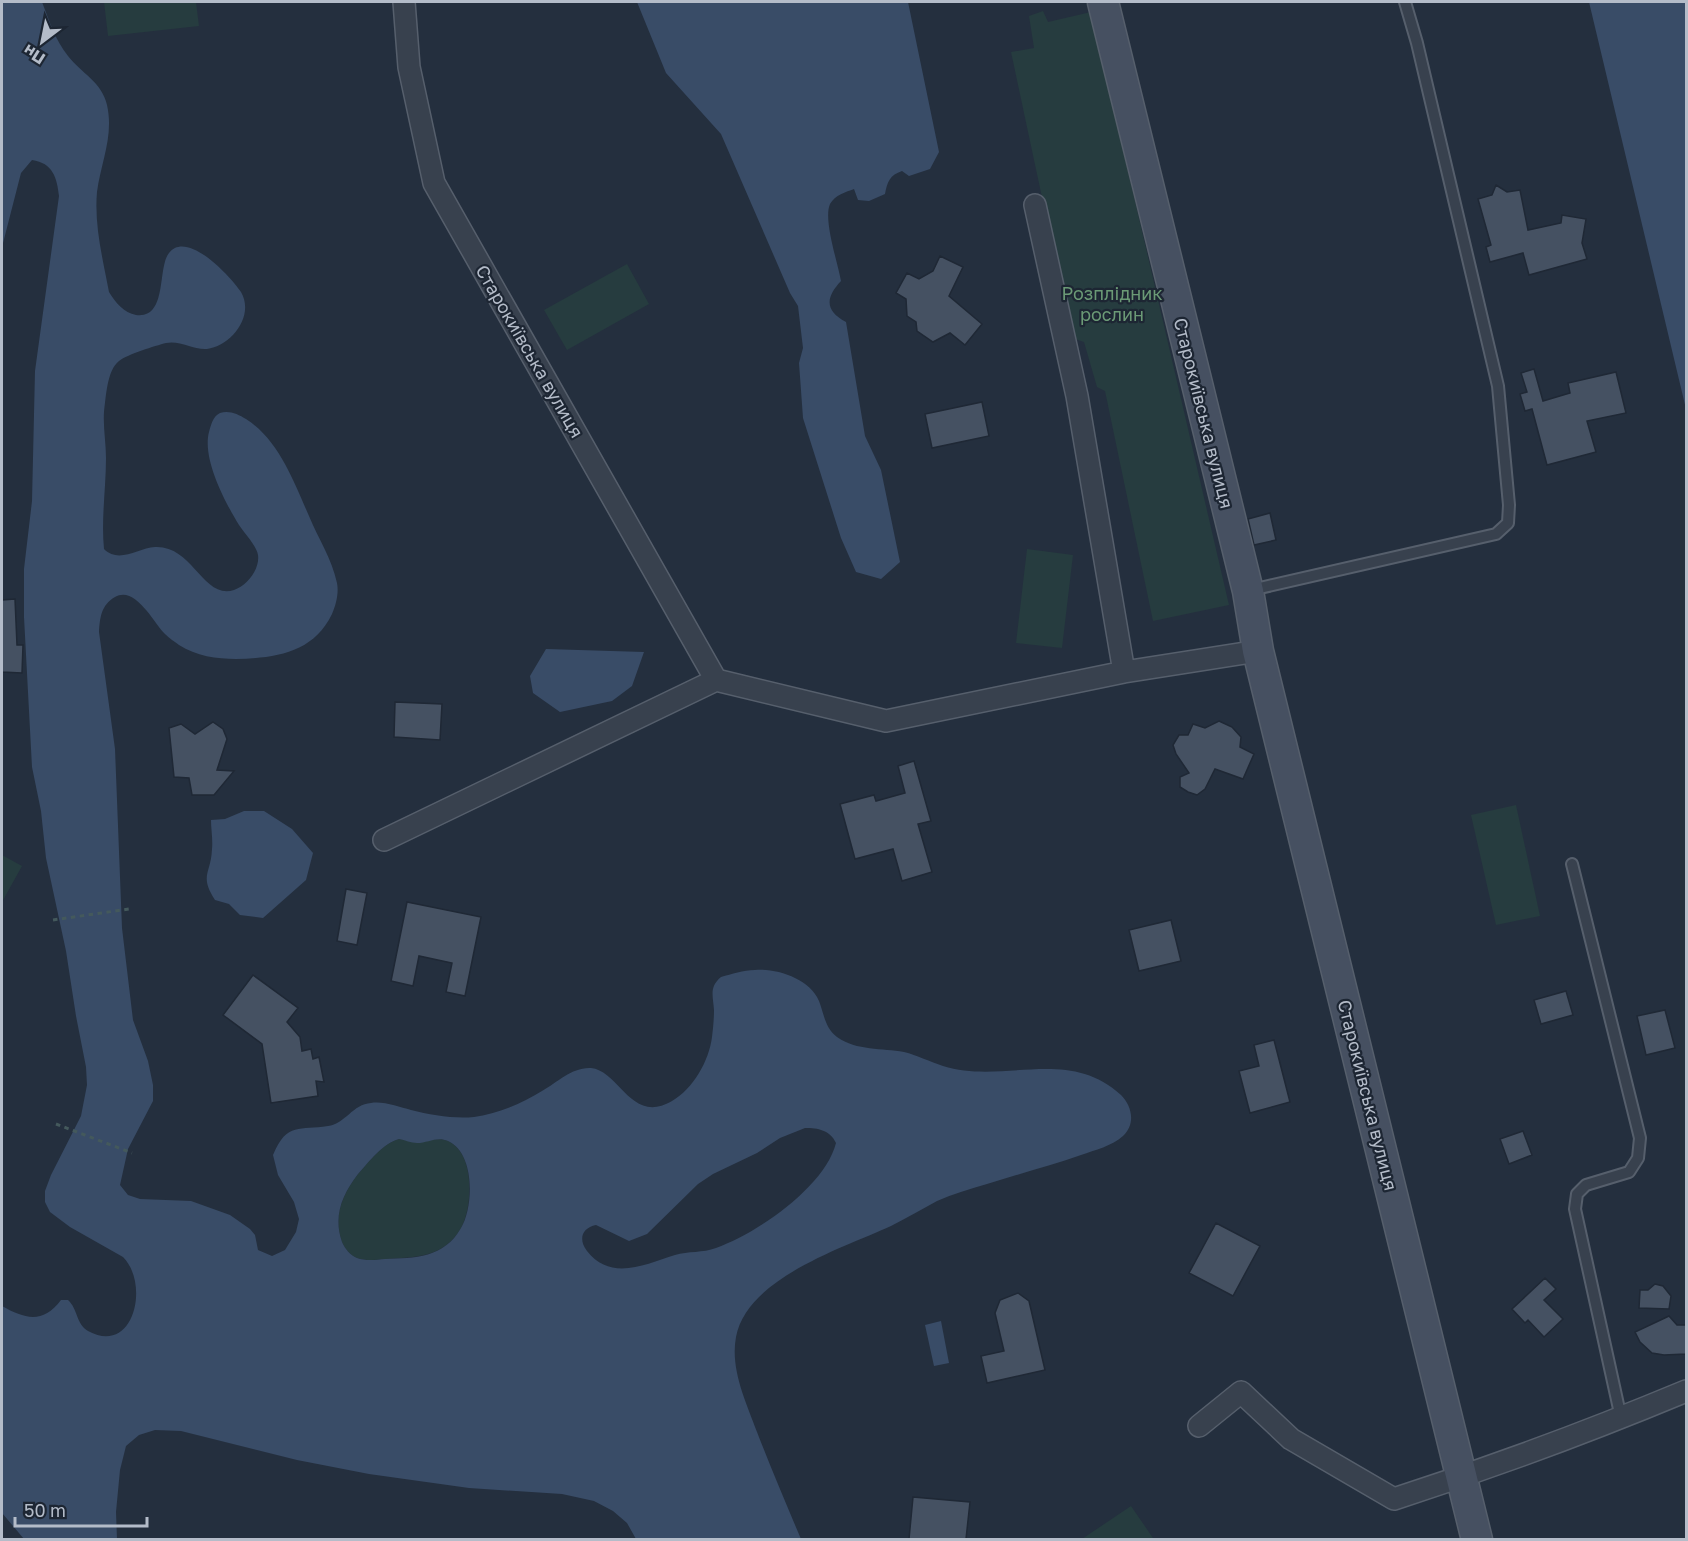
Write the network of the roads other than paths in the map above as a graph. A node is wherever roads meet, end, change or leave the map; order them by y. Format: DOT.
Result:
graph roads {
  1 [pos="404,2"];
  2 [pos="1103,2"];
  3 [pos="1405,2"];
  4 [pos="1035,205"];
  5 [pos="1248,591"];
  6 [pos="1258,651"];
  7 [pos="1124,672"];
  8 [pos="716,680"];
  9 [pos="384,840"];
  10 [pos="1572,864"];
  11 [pos="1686,1391"];
  12 [pos="1621,1418"];
  13 [pos="1199,1426"];
  14 [pos="1462,1477"];
  15 [pos="1477,1539"];
  1 -- 8 [label="street, Старокиївська вулиця"];
  2 -- 5 [label="street, Старокиївська вулиця"];
  3 -- 5 [label="lane"];
  4 -- 7 [label="street"];
  5 -- 6 [label="street, Старокиївська вулиця"];
  6 -- 7 [label="street"];
  6 -- 14 [label="street, Старокиївська вулиця"];
  7 -- 8 [label="street"];
  8 -- 9 [label="street"];
  10 -- 12 [label="lane"];
  11 -- 12 [label="street"];
  12 -- 14 [label="street"];
  13 -- 14 [label="street"];
  14 -- 15 [label="street, Старокиївська вулиця"];
}
